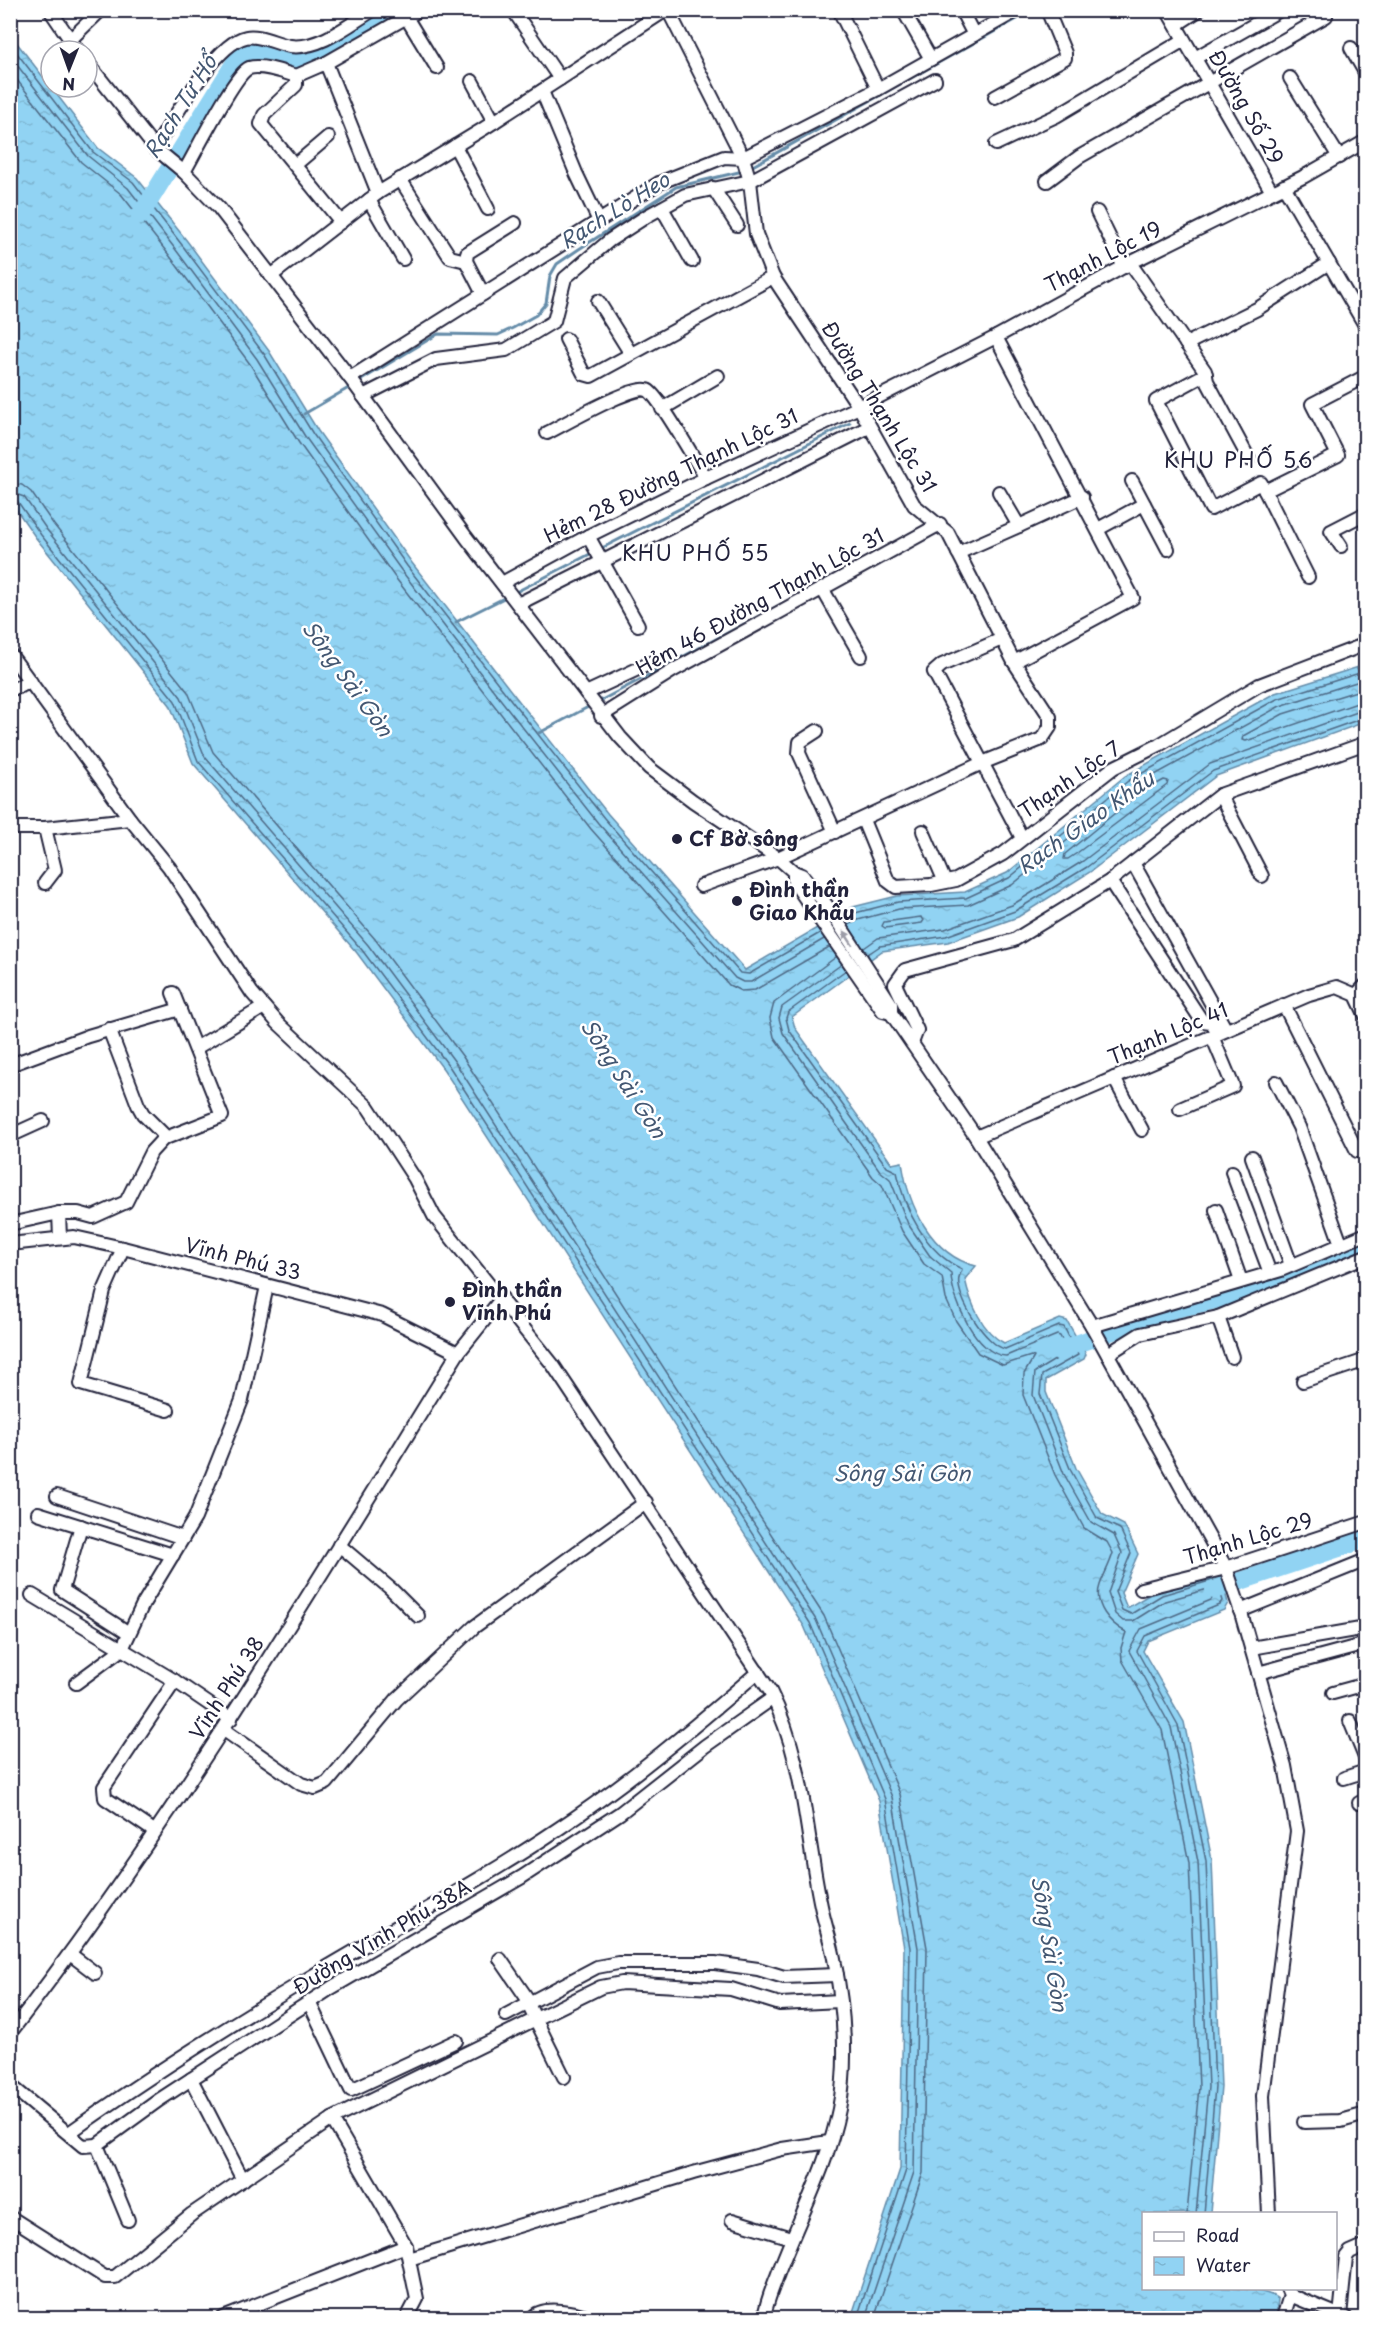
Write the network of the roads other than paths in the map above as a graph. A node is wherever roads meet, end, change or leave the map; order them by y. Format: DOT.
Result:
graph roads {
  1 [pos="50,10"];
  2 [pos="101,10"];
  3 [pos="373,10"];
  4 [pos="419,10"];
  5 [pos="513,10"];
  6 [pos="667,10"];
  7 [pos="839,10"];
  8 [pos="903,10"];
  9 [pos="961,10"];
  10 [pos="1018,10"];
  11 [pos="1052,10"];
  12 [pos="1167,10"];
  13 [pos="1199,10"];
  14 [pos="1280,10"];
  15 [pos="997,16"];
  16 [pos="1326,16"];
  17 [pos="406,17"];
  18 [pos="1176,25"];
  19 [pos="975,35"];
  20 [pos="69,39"];
  21 [pos="71,39"];
  22 [pos="1184,40"];
  23 [pos="1351,48"];
  24 [pos="1195,58"];
  25 [pos="931,59"];
  26 [pos="326,63"];
  27 [pos="437,68"];
  28 [pos="1365,74"];
  29 [pos="296,76"];
  30 [pos="99,77"];
  31 [pos="1290,78"];
  32 [pos="560,79"];
  33 [pos="935,80"];
  34 [pos="472,81"];
  35 [pos="1209,83"];
  36 [pos="878,89"];
  37 [pos="542,91"];
  38 [pos="995,97"];
  39 [pos="494,122"];
  40 [pos="327,137"];
  41 [pos="1365,141"];
  42 [pos="996,144"];
  43 [pos="455,146"];
  44 [pos="158,150"];
  45 [pos="1339,157"];
  46 [pos="744,161"];
  47 [pos="295,165"];
  48 [pos="181,170"];
  49 [pos="400,179"];
  50 [pos="749,179"];
  51 [pos="1047,181"];
  52 [pos="1284,186"];
  53 [pos="713,188"];
  54 [pos="1272,192"];
  55 [pos="374,196"];
  56 [pos="662,207"];
  57 [pos="488,209"];
  58 [pos="1097,212"];
  59 [pos="599,221"];
  60 [pos="341,222"];
  61 [pos="515,223"];
  62 [pos="737,225"];
  63 [pos="403,259"];
  64 [pos="466,261"];
  65 [pos="692,261"];
  66 [pos="1329,263"];
  67 [pos="1127,265"];
  68 [pos="271,276"];
  69 [pos="773,277"];
  70 [pos="483,294"];
  71 [pos="597,301"];
  72 [pos="1365,327"];
  73 [pos="996,337"];
  74 [pos="566,339"];
  75 [pos="1186,344"];
  76 [pos="631,354"];
  77 [pos="1206,374"];
  78 [pos="718,376"];
  79 [pos="1365,376"];
  80 [pos="350,378"];
  81 [pos="361,393"];
  82 [pos="859,407"];
  83 [pos="662,409"];
  84 [pos="869,427"];
  85 [pos="547,433"];
  86 [pos="1249,459"];
  87 [pos="706,478"];
  88 [pos="1132,481"];
  89 [pos="1265,491"];
  90 [pos="999,492"];
  91 [pos="1082,497"];
  92 [pos="1144,504"];
  93 [pos="1365,513"];
  94 [pos="940,524"];
  95 [pos="1019,526"];
  96 [pos="1098,529"];
  97 [pos="591,540"];
  98 [pos="1341,546"];
  99 [pos="1168,549"];
  100 [pos="958,553"];
  101 [pos="601,559"];
  102 [pos="1308,577"];
  103 [pos="504,586"];
  104 [pos="823,590"];
  105 [pos="516,602"];
  106 [pos="638,625"];
  107 [pos="1002,639"];
  108 [pos="1365,644"];
  109 [pos="10,654"];
  110 [pos="861,656"];
  111 [pos="656,661"];
  112 [pos="1014,662"];
  113 [pos="31,682"];
  114 [pos="10,690"];
  115 [pos="588,696"];
  116 [pos="600,713"];
  117 [pos="817,731"];
  118 [pos="1365,743"];
  119 [pos="982,763"];
  120 [pos="1220,795"];
  121 [pos="128,815"];
  122 [pos="862,820"];
  123 [pos="10,828"];
  124 [pos="45,828"];
  125 [pos="923,831"];
  126 [pos="835,832"];
  127 [pos="1022,838"];
  128 [pos="778,858"];
  129 [pos="1133,863"];
  130 [pos="1262,876"];
  131 [pos="1110,881"];
  132 [pos="945,882"];
  133 [pos="45,883"];
  134 [pos="701,886"];
  135 [pos="1365,985"];
  136 [pos="173,993"];
  137 [pos="1356,995"];
  138 [pos="1284,1005"];
  139 [pos="264,1007"];
  140 [pos="180,1009"];
  141 [pos="1365,1016"];
  142 [pos="110,1029"];
  143 [pos="1219,1033"];
  144 [pos="912,1043"];
  145 [pos="196,1048"];
  146 [pos="10,1065"];
  147 [pos="1114,1078"];
  148 [pos="1276,1082"];
  149 [pos="1180,1109"];
  150 [pos="43,1121"];
  151 [pos="1142,1130"];
  152 [pos="10,1136"];
  153 [pos="166,1137"];
  154 [pos="976,1137"];
  155 [pos="1357,1151"];
  156 [pos="1252,1157"];
  157 [pos="1232,1172"];
  158 [pos="1216,1210"];
  159 [pos="59,1214"];
  160 [pos="10,1224"];
  161 [pos="60,1234"];
  162 [pos="1365,1234"];
  163 [pos="1341,1244"];
  164 [pos="10,1245"];
  165 [pos="123,1248"];
  166 [pos="1365,1256"];
  167 [pos="1291,1265"];
  168 [pos="1270,1273"];
  169 [pos="1241,1281"];
  170 [pos="267,1286"];
  171 [pos="502,1298"];
  172 [pos="1218,1317"];
  173 [pos="1092,1326"];
  174 [pos="1106,1351"];
  175 [pos="458,1353"];
  176 [pos="1232,1357"];
  177 [pos="1365,1360"];
  178 [pos="1303,1381"];
  179 [pos="168,1410"];
  180 [pos="57,1496"];
  181 [pos="646,1502"];
  182 [pos="38,1513"];
  183 [pos="1365,1522"];
  184 [pos="81,1527"];
  185 [pos="183,1538"];
  186 [pos="339,1545"];
  187 [pos="173,1555"];
  188 [pos="1365,1560"];
  189 [pos="1226,1568"];
  190 [pos="1142,1589"];
  191 [pos="32,1595"];
  192 [pos="1240,1608"];
  193 [pos="418,1616"];
  194 [pos="1365,1628"];
  195 [pos="129,1633"];
  196 [pos="1365,1644"];
  197 [pos="1251,1648"];
  198 [pos="122,1649"];
  199 [pos="758,1672"];
  200 [pos="1258,1673"];
  201 [pos="175,1681"];
  202 [pos="76,1683"];
  203 [pos="1365,1684"];
  204 [pos="1333,1693"];
  205 [pos="774,1698"];
  206 [pos="1350,1721"];
  207 [pos="227,1724"];
  208 [pos="1365,1760"];
  209 [pos="1365,1771"];
  210 [pos="1344,1778"];
  211 [pos="154,1831"];
  212 [pos="70,1954"];
  213 [pos="500,1959"];
  214 [pos="95,1973"];
  215 [pos="837,1975"];
  216 [pos="840,2001"];
  217 [pos="309,2002"];
  218 [pos="531,2009"];
  219 [pos="506,2015"];
  220 [pos="10,2033"];
  221 [pos="456,2041"];
  222 [pos="564,2077"];
  223 [pos="191,2079"];
  224 [pos="10,2085"];
  225 [pos="1365,2114"];
  226 [pos="332,2119"];
  227 [pos="1304,2122"];
  228 [pos="69,2133"];
  229 [pos="829,2142"];
  230 [pos="97,2145"];
  231 [pos="243,2180"];
  232 [pos="1269,2212"];
  233 [pos="10,2217"];
  234 [pos="128,2220"];
  235 [pos="732,2220"];
  236 [pos="791,2238"];
  237 [pos="1365,2245"];
  238 [pos="406,2246"];
  239 [pos="409,2259"];
  240 [pos="1289,2292"];
  241 [pos="1343,2317"];
  242 [pos="222,2319"];
  243 [pos="407,2319"];
  244 [pos="532,2319"];
  245 [pos="593,2319"];
  246 [pos="764,2319"];
  247 [pos="1283,2319"];
  1 -- 20 [label="street"];
  2 -- 21 [label="street"];
  3 -- 44 [label="street"];
  4 -- 17 [label="street"];
  5 -- 32 [label="street"];
  6 -- 32 [label="street"];
  6 -- 46 [label="street, Đường Thạnh Lộc 31"];
  7 -- 36 [label="street"];
  8 -- 25 [label="street"];
  9 -- 19 [label="street"];
  10 -- 15 [label="street"];
  11 -- 38 [label="street"];
  12 -- 18 [label="street, Đường Số 29"];
  13 -- 18 [label="street"];
  14 -- 24 [label="street"];
  15 -- 19 [label="street"];
  16 -- 35 [label="street"];
  17 -- 26 [label="street"];
  17 -- 27 [label="street"];
  18 -- 22 [label="street, Đường Số 29"];
  19 -- 25 [label="street"];
  22 -- 24 [label="street, Đường Số 29"];
  22 -- 42 [label="street"];
  23 -- 28 [label="street"];
  24 -- 35 [label="street, Đường Số 29"];
  25 -- 36 [label="street"];
  26 -- 29 [label="street"];
  26 -- 55 [label="street"];
  29 -- 47 [label="street"];
  29 -- 48 [label="street"];
  30 -- 44 [label="street"];
  31 -- 45 [label="street"];
  32 -- 37 [label="street"];
  33 -- 50 [label="street"];
  34 -- 39 [label="street"];
  35 -- 51 [label="street"];
  35 -- 54 [label="street, Đường Số 29"];
  36 -- 46 [label="street"];
  37 -- 39 [label="street"];
  37 -- 59 [label="street"];
  39 -- 43 [label="street"];
  40 -- 47 [label="street"];
  41 -- 45 [label="street, Thạnh Lộc 19"];
  43 -- 49 [label="street"];
  43 -- 57 [label="street"];
  44 -- 48 [label="street"];
  45 -- 52 [label="street, Thạnh Lộc 19"];
  46 -- 50 [label="street, Đường Thạnh Lộc 31"];
  46 -- 59 [label="street"];
  47 -- 60 [label="street"];
  48 -- 68 [label="street"];
  49 -- 55 [label="street"];
  49 -- 64 [label="street"];
  50 -- 53 [label="street"];
  50 -- 69 [label="street, Đường Thạnh Lộc 31"];
  52 -- 54 [label="street, Thạnh Lộc 19"];
  52 -- 66 [label="street"];
  53 -- 56 [label="street"];
  53 -- 62 [label="street"];
  54 -- 67 [label="street, Thạnh Lộc 19"];
  55 -- 60 [label="street"];
  55 -- 63 [label="street"];
  56 -- 65 [label="street"];
  56 -- 81 [label="street"];
  58 -- 67 [label="street"];
  59 -- 70 [label="street"];
  60 -- 68 [label="street"];
  61 -- 64 [label="street"];
  64 -- 70 [label="street"];
  66 -- 72 [label="street"];
  66 -- 75 [label="street"];
  67 -- 73 [label="street, Thạnh Lộc 19"];
  67 -- 75 [label="street"];
  68 -- 80 [label="street"];
  69 -- 76 [label="street"];
  69 -- 82 [label="street, Đường Thạnh Lộc 31"];
  70 -- 80 [label="street"];
  71 -- 76 [label="street"];
  73 -- 82 [label="street, Thạnh Lộc 19"];
  73 -- 91 [label="street"];
  74 -- 76 [label="street"];
  75 -- 77 [label="street"];
  77 -- 86 [label="street"];
  77 -- 89 [label="street"];
  78 -- 83 [label="street"];
  79 -- 89 [label="street"];
  80 -- 81 [label="street"];
  81 -- 103 [label="street"];
  82 -- 84 [label="street, Đường Thạnh Lộc 31"];
  82 -- 87 [label="street, Hẻm 28 Đường Thạnh Lộc 31"];
  83 -- 85 [label="street"];
  83 -- 87 [label="street"];
  84 -- 94 [label="street, Đường Thạnh Lộc 31"];
  84 -- 101 [label="street"];
  87 -- 97 [label="street, Hẻm 28 Đường Thạnh Lộc 31"];
  88 -- 92 [label="street"];
  89 -- 102 [label="street"];
  90 -- 95 [label="street"];
  91 -- 95 [label="street"];
  91 -- 96 [label="street"];
  92 -- 96 [label="street"];
  92 -- 99 [label="street"];
  93 -- 98 [label="street"];
  94 -- 100 [label="street, Đường Thạnh Lộc 31"];
  94 -- 104 [label="street, Hẻm 46 Đường Thạnh Lộc 31"];
  95 -- 100 [label="street"];
  96 -- 112 [label="street"];
  97 -- 101 [label="street"];
  97 -- 103 [label="street, Hẻm 28 Đường Thạnh Lộc 31"];
  100 -- 107 [label="street, Đường Thạnh Lộc 31"];
  101 -- 105 [label="street"];
  101 -- 106 [label="street"];
  103 -- 105 [label="street"];
  104 -- 110 [label="street"];
  104 -- 116 [label="street, Hẻm 46 Đường Thạnh Lộc 31"];
  105 -- 115 [label="street"];
  107 -- 112 [label="street, Đường Thạnh Lộc 31"];
  107 -- 119 [label="street"];
  108 -- 127 [label="street, Thạnh Lộc 7"];
  109 -- 113 [label="street"];
  111 -- 115 [label="street"];
  112 -- 119 [label="street, Đường Thạnh Lộc 31"];
  113 -- 114 [label="street"];
  113 -- 121 [label="street"];
  115 -- 116 [label="street"];
  116 -- 128 [label="street"];
  117 -- 126 [label="street"];
  118 -- 120 [label="street"];
  119 -- 122 [label="street, Đường Thạnh Lộc 31"];
  119 -- 127 [label="street"];
  120 -- 129 [label="street"];
  120 -- 130 [label="street"];
  121 -- 124 [label="street"];
  121 -- 139 [label="street"];
  122 -- 126 [label="street, Đường Thạnh Lộc 31"];
  122 -- 132 [label="street, Thạnh Lộc 7"];
  123 -- 124 [label="street"];
  124 -- 133 [label="street"];
  125 -- 132 [label="street"];
  126 -- 128 [label="street, Đường Thạnh Lộc 31"];
  127 -- 132 [label="street, Thạnh Lộc 7"];
  128 -- 134 [label="street, Đường Thạnh Lộc 31"];
  128 -- 144 [label="street"];
  129 -- 131 [label="street"];
  129 -- 143 [label="street"];
  131 -- 143 [label="street"];
  131 -- 144 [label="street"];
  135 -- 137 [label="street"];
  136 -- 140 [label="street"];
  137 -- 138 [label="street, Thạnh Lộc 41"];
  137 -- 141 [label="street"];
  138 -- 143 [label="street, Thạnh Lộc 41"];
  138 -- 155 [label="street"];
  139 -- 145 [label="street"];
  139 -- 171 [label="street"];
  140 -- 142 [label="street"];
  140 -- 145 [label="street"];
  142 -- 146 [label="street"];
  142 -- 153 [label="street"];
  143 -- 147 [label="street, Thạnh Lộc 41"];
  143 -- 149 [label="street"];
  144 -- 154 [label="street"];
  145 -- 153 [label="street"];
  147 -- 151 [label="street"];
  147 -- 154 [label="street, Thạnh Lộc 41"];
  148 -- 163 [label="street"];
  150 -- 152 [label="street"];
  153 -- 159 [label="street"];
  154 -- 173 [label="street"];
  156 -- 167 [label="street"];
  157 -- 168 [label="street"];
  158 -- 169 [label="street"];
  159 -- 160 [label="street"];
  159 -- 161 [label="street"];
  161 -- 164 [label="street, Vĩnh Phú 33"];
  161 -- 165 [label="street, Vĩnh Phú 33"];
  162 -- 163 [label="street"];
  163 -- 167 [label="street"];
  165 -- 170 [label="street, Vĩnh Phú 33"];
  165 -- 179 [label="street"];
  166 -- 172 [label="street"];
  167 -- 168 [label="street"];
  168 -- 169 [label="street"];
  169 -- 173 [label="street"];
  170 -- 175 [label="street, Vĩnh Phú 33"];
  170 -- 185 [label="street"];
  171 -- 175 [label="street, Vĩnh Phú 38"];
  171 -- 181 [label="street"];
  172 -- 174 [label="street"];
  172 -- 176 [label="street"];
  173 -- 174 [label="street"];
  174 -- 189 [label="street"];
  175 -- 186 [label="street, Vĩnh Phú 38"];
  177 -- 178 [label="street"];
  180 -- 185 [label="street"];
  181 -- 199 [label="street"];
  181 -- 207 [label="street"];
  182 -- 184 [label="street"];
  183 -- 189 [label="street, Thạnh Lộc 29"];
  184 -- 187 [label="street"];
  184 -- 195 [label="street"];
  185 -- 187 [label="street"];
  186 -- 193 [label="street"];
  186 -- 207 [label="street, Vĩnh Phú 38"];
  187 -- 195 [label="street"];
  188 -- 192 [label="street"];
  189 -- 190 [label="street, Thạnh Lộc 29"];
  189 -- 192 [label="street"];
  191 -- 198 [label="street"];
  192 -- 197 [label="street"];
  194 -- 197 [label="street"];
  195 -- 198 [label="street"];
  196 -- 200 [label="street"];
  197 -- 200 [label="street"];
  198 -- 201 [label="street"];
  198 -- 202 [label="street"];
  199 -- 205 [label="street"];
  199 -- 228 [label="street"];
  200 -- 232 [label="street"];
  201 -- 207 [label="street"];
  201 -- 211 [label="street"];
  203 -- 204 [label="street"];
  205 -- 215 [label="street"];
  205 -- 217 [label="street, Đường Vĩnh Phú 38A"];
  206 -- 208 [label="street"];
  207 -- 211 [label="street, Vĩnh Phú 38"];
  209 -- 210 [label="street"];
  211 -- 212 [label="street, Vĩnh Phú 38"];
  212 -- 214 [label="street"];
  212 -- 220 [label="street, Vĩnh Phú 38"];
  213 -- 218 [label="street"];
  215 -- 216 [label="street"];
  215 -- 218 [label="street"];
  216 -- 218 [label="street"];
  216 -- 229 [label="street"];
  217 -- 221 [label="street"];
  217 -- 223 [label="street, Đường Vĩnh Phú 38A"];
  218 -- 219 [label="street"];
  218 -- 222 [label="street"];
  218 -- 226 [label="street"];
  223 -- 230 [label="street, Đường Vĩnh Phú 38A"];
  223 -- 231 [label="street"];
  224 -- 228 [label="street"];
  225 -- 227 [label="street"];
  226 -- 231 [label="street"];
  226 -- 238 [label="street"];
  228 -- 230 [label="street"];
  229 -- 236 [label="street"];
  229 -- 239 [label="street"];
  230 -- 234 [label="street"];
  231 -- 233 [label="street"];
  235 -- 236 [label="street"];
  236 -- 246 [label="street"];
  237 -- 241 [label="street"];
  238 -- 239 [label="street"];
  238 -- 242 [label="street"];
  239 -- 243 [label="street"];
  240 -- 241 [label="street"];
  240 -- 247 [label="street"];
  244 -- 245 [label="street"];
}
